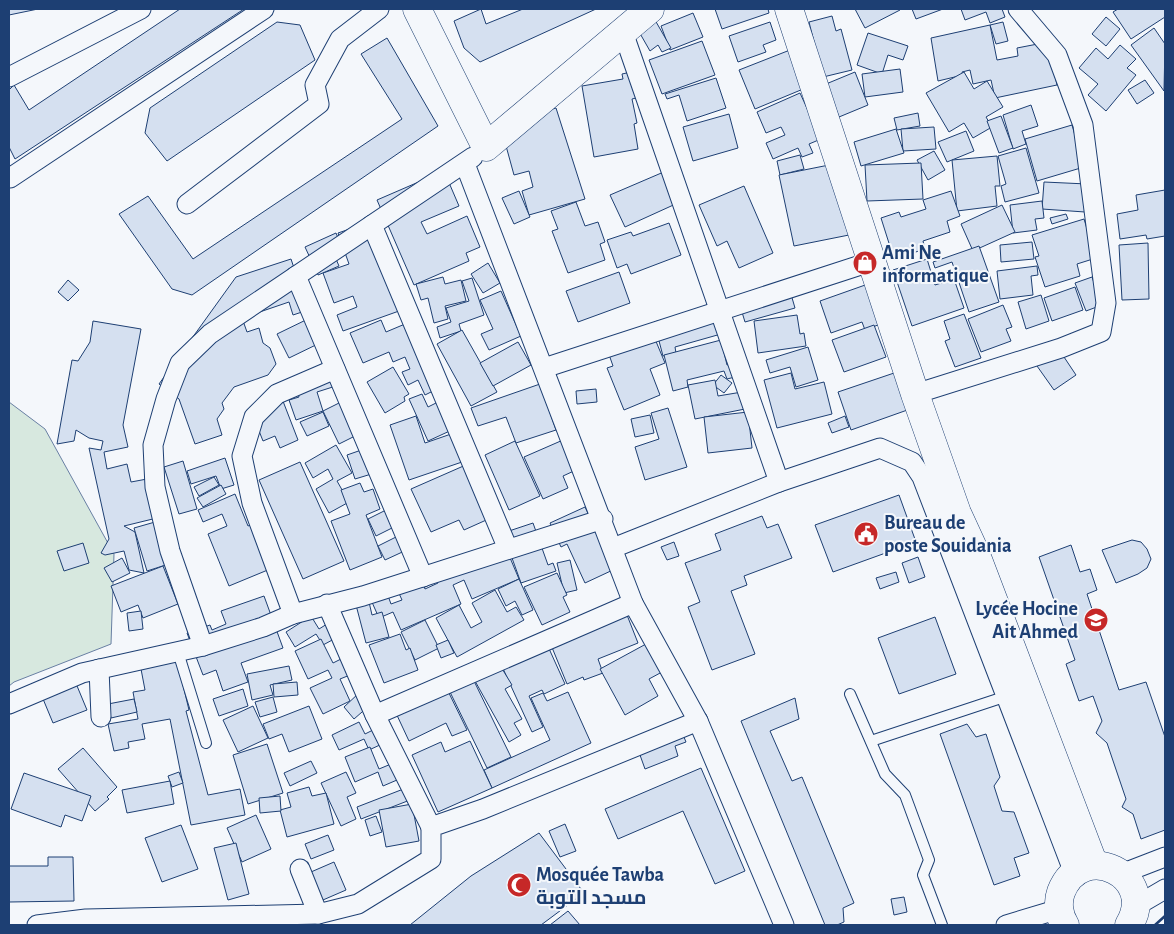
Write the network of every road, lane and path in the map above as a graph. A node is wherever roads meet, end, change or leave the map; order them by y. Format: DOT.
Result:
graph roads {
  1 [pos="141,9"];
  2 [pos="264,9"];
  3 [pos="379,9"];
  4 [pos="417,9"];
  5 [pos="650,9"];
  6 [pos="789,9"];
  7 [pos="1018,9"];
  8 [pos="623,32"];
  9 [pos="9,77"];
  10 [pos="475,156"];
  11 [pos="9,176"];
  12 [pos="187,204"];
  13 [pos="372,225"];
  14 [pos="870,262"];
  15 [pos="296,276"];
  16 [pos="718,311"];
  17 [pos="544,368"];
  18 [pos="335,369"];
  19 [pos="915,394"];
  20 [pos="779,482"];
  21 [pos="603,519"];
  22 [pos="613,548"];
  23 [pos="508,549"];
  24 [pos="423,576"];
  25 [pos="633,603"];
  26 [pos="327,604"];
  27 [pos="293,614"];
  28 [pos="203,646"];
  29 [pos="178,652"];
  30 [pos="98,669"];
  31 [pos="850,694"];
  32 [pos="1008,696"];
  33 [pos="9,704"];
  34 [pos="375,715"];
  35 [pos="101,717"];
  36 [pos="698,721"];
  37 [pos="871,741"];
  38 [pos="206,743"];
  39 [pos="431,827"];
  40 [pos="1165,857"];
  41 [pos="300,869"];
  42 [pos="1084,869"];
  43 [pos="1121,874"];
  44 [pos="1165,889"];
  45 [pos="318,914"];
  46 [pos="1133,916"];
  47 [pos="1062,917"];
  48 [pos="38,925"];
  49 [pos="784,925"];
  50 [pos="942,925"];
  51 [pos="1006,925"];
  1 -- 9 [label="street"];
  2 -- 11 [label="street"];
  3 -- 12 [label="street"];
  4 -- 10 [label="street"];
  5 -- 8 [label="street"];
  6 -- 14 [label="street"];
  7 -- 19 [label="street"];
  8 -- 10 [label="street"];
  8 -- 16 [label="street"];
  10 -- 13 [label="street"];
  10 -- 17 [label="street"];
  13 -- 15 [label="street"];
  13 -- 23 [label="street"];
  14 -- 16 [label="street"];
  14 -- 19 [label="street"];
  15 -- 18 [label="street"];
  15 -- 28 [label="street"];
  16 -- 17 [label="street"];
  16 -- 20 [label="street"];
  17 -- 21 [label="street"];
  18 -- 24 [label="street"];
  18 -- 27 [label="street"];
  19 -- 42 [label="street"];
  20 -- 22 [label="street"];
  20 -- 32 [label="street"];
  21 -- 22 [label="street"];
  21 -- 23 [label="street"];
  22 -- 25 [label="street"];
  23 -- 24 [label="street"];
  24 -- 26 [label="street"];
  25 -- 34 [label="street"];
  25 -- 36 [label="street"];
  26 -- 27 [label="street"];
  26 -- 34 [label="street"];
  27 -- 28 [label="street"];
  28 -- 29 [label="street"];
  29 -- 30 [label="street"];
  29 -- 38 [label="lane"];
  30 -- 33 [label="street"];
  30 -- 35 [label="street"];
  31 -- 37 [label="lane"];
  32 -- 37 [label="lane"];
  32 -- 42 [label="street"];
  34 -- 39 [label="street"];
  36 -- 39 [label="street"];
  36 -- 49 [label="street"];
  37 -- 50 [label="lane"];
  39 -- 45 [label="street"];
  40 -- 43 [label="street"];
  41 -- 45 [label="street"];
  42 -- 43 [label="street"];
  42 -- 47 [label="street"];
  43 -- 46 [label="street"];
  44 -- 46 [label="street"];
  45 -- 48 [label="street"];
  47 -- 51 [label="street"];
}
